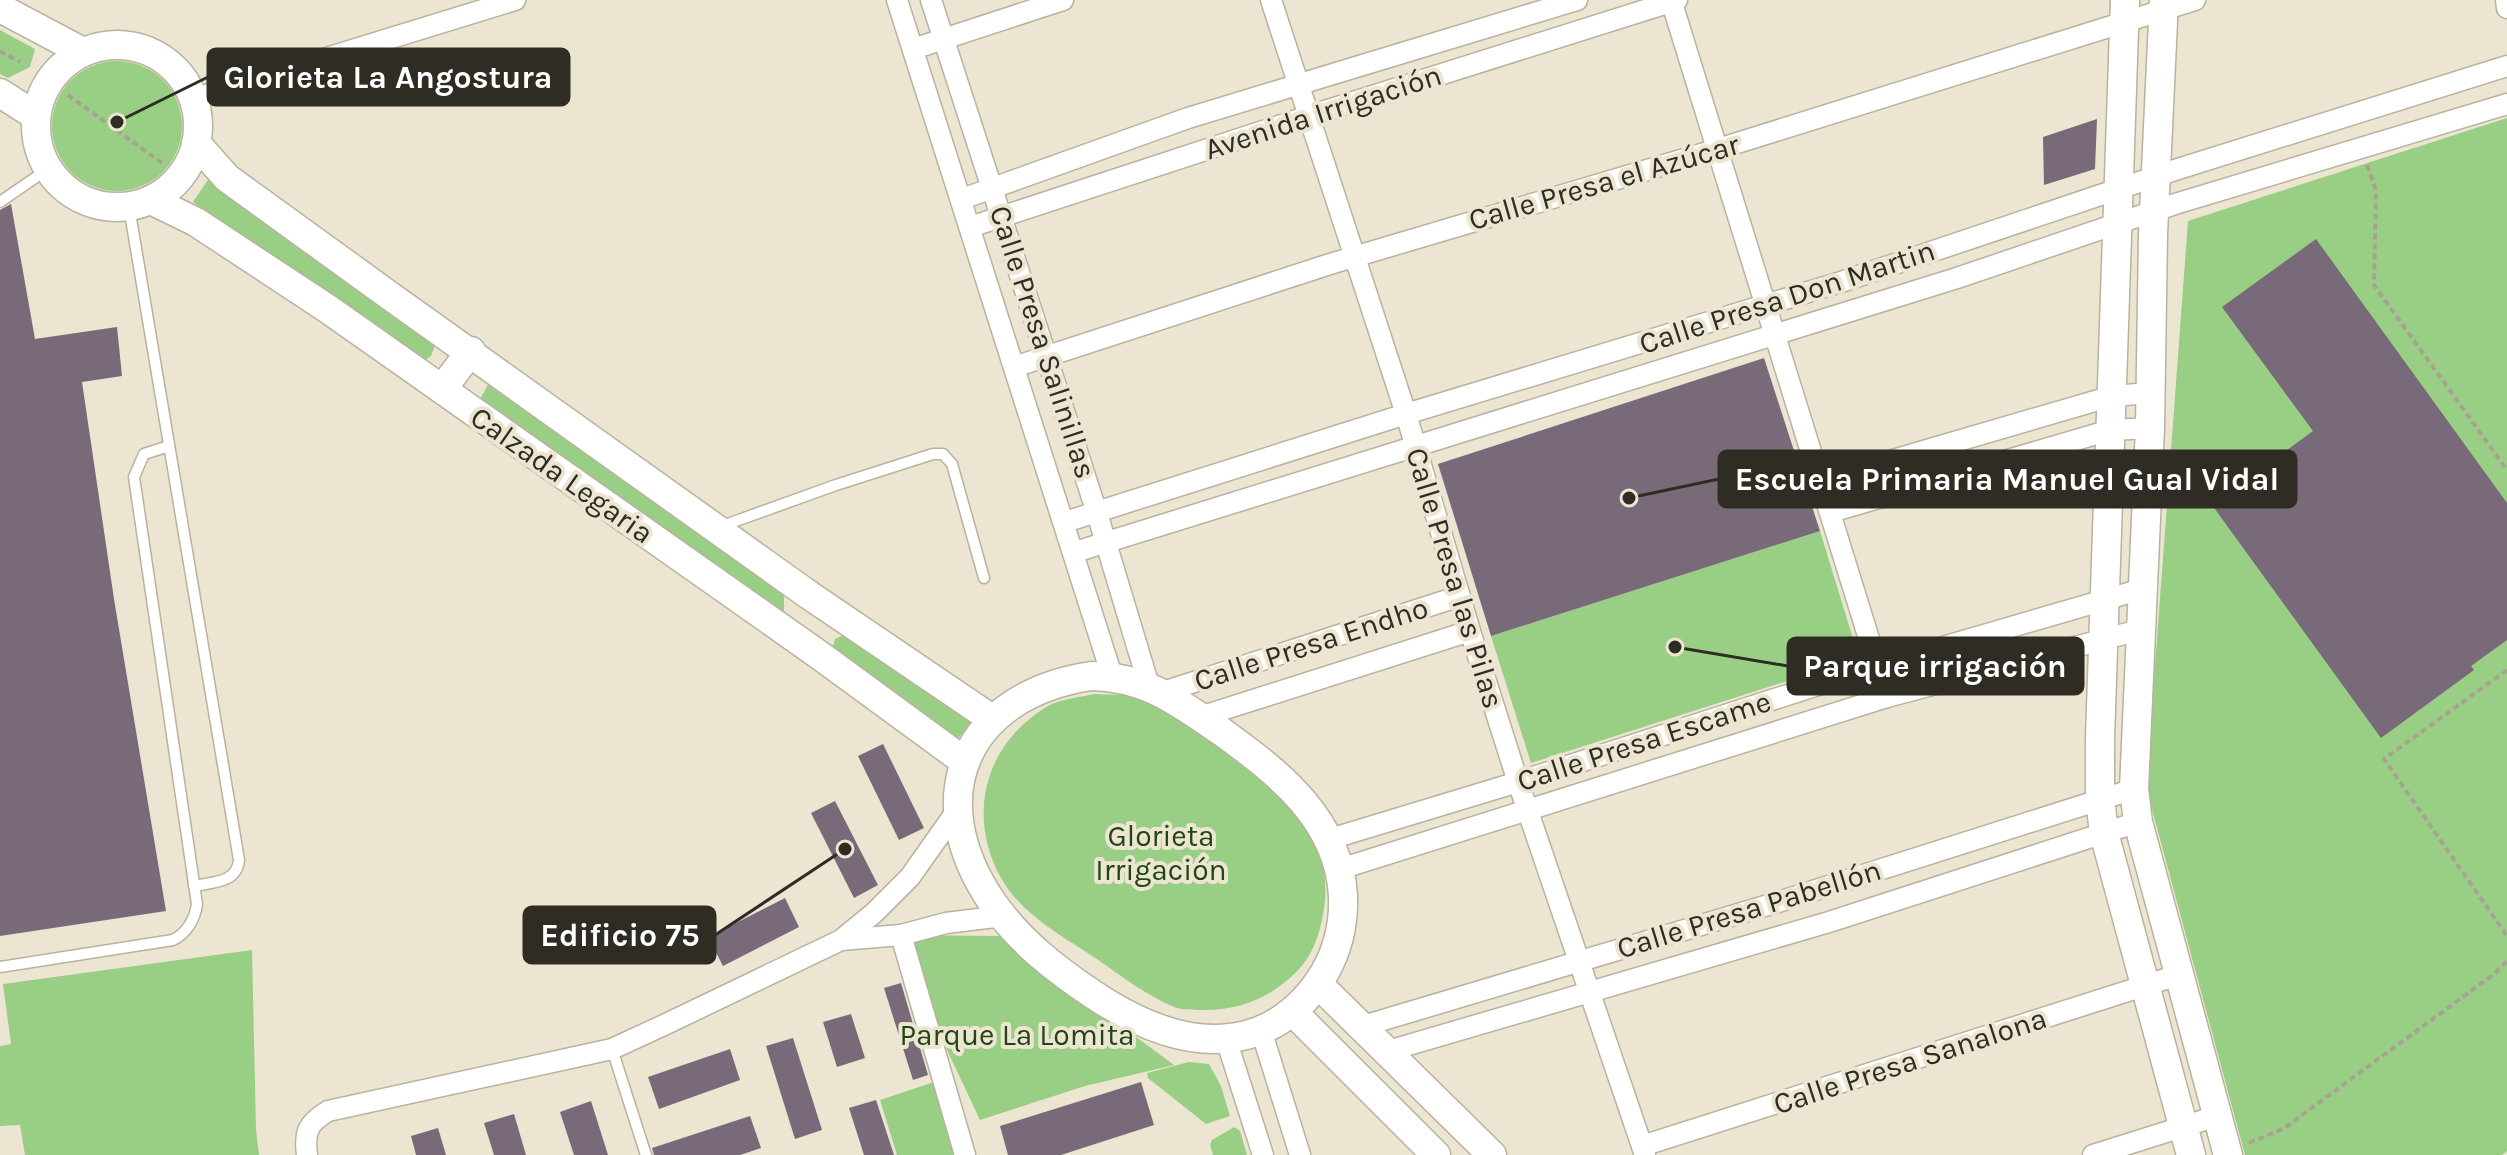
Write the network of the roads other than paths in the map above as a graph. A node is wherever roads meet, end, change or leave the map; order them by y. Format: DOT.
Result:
graph roads {
  1 [pos="515,0"];
  2 [pos="897,0"];
  3 [pos="931,0"];
  4 [pos="1063,0"];
  5 [pos="1271,0"];
  6 [pos="1577,0"];
  7 [pos="2195,0"];
  8 [pos="2506,0"];
  9 [pos="1673,1"];
  10 [pos="2164,6"];
  11 [pos="0,8"];
  12 [pos="2507,8"];
  13 [pos="2125,12"];
  14 [pos="944,39"];
  15 [pos="913,49"];
  16 [pos="83,52"];
  17 [pos="2507,66"];
  18 [pos="1298,85"];
  19 [pos="0,93"];
  20 [pos="193,99"];
  21 [pos="2507,104"];
  22 [pos="36,116"];
  23 [pos="1309,116"];
  24 [pos="196,143"];
  25 [pos="1718,149"];
  26 [pos="48,169"];
  27 [pos="2157,176"];
  28 [pos="994,189"];
  29 [pos="2118,189"];
  30 [pos="962,199"];
  31 [pos="0,202"];
  32 [pos="140,203"];
  33 [pos="2155,210"];
  34 [pos="1001,217"];
  35 [pos="2118,222"];
  36 [pos="970,227"];
  37 [pos="1355,256"];
  38 [pos="1766,305"];
  39 [pos="1775,334"];
  40 [pos="471,351"];
  41 [pos="1047,356"];
  42 [pos="1014,367"];
  43 [pos="442,389"];
  44 [pos="2151,393"];
  45 [pos="2112,396"];
  46 [pos="1406,414"];
  47 [pos="2150,428"];
  48 [pos="2110,430"];
  49 [pos="169,446"];
  50 [pos="1415,446"];
  51 [pos="1821,481"];
  52 [pos="1831,512"];
  53 [pos="1097,513"];
  54 [pos="1065,522"];
  55 [pos="715,528"];
  56 [pos="1106,543"];
  57 [pos="1075,552"];
  58 [pos="984,578"];
  59 [pos="2142,589"];
  60 [pos="809,595"];
  61 [pos="1460,596"];
  62 [pos="2104,601"];
  63 [pos="2139,630"];
  64 [pos="1470,631"];
  65 [pos="790,635"];
  66 [pos="2103,640"];
  67 [pos="1877,666"];
  68 [pos="1112,676"];
  69 [pos="1156,689"];
  70 [pos="1887,697"];
  71 [pos="1200,717"];
  72 [pos="992,719"];
  73 [pos="964,761"];
  74 [pos="1518,782"];
  75 [pos="2134,789"];
  76 [pos="2100,799"];
  77 [pos="958,809"];
  78 [pos="1527,810"];
  79 [pos="2138,822"];
  80 [pos="2104,833"];
  81 [pos="1330,839"];
  82 [pos="1340,869"];
  83 [pos="194,886"];
  84 [pos="1003,916"];
  85 [pos="901,935"];
  86 [pos="841,940"];
  87 [pos="1578,961"];
  88 [pos="0,967"];
  89 [pos="2178,975"];
  90 [pos="1318,984"];
  91 [pos="2144,986"];
  92 [pos="1588,992"];
  93 [pos="1294,1013"];
  94 [pos="1363,1026"];
  95 [pos="1261,1030"];
  96 [pos="1226,1039"];
  97 [pos="612,1049"];
  98 [pos="1388,1051"];
  99 [pos="2217,1116"];
  100 [pos="2182,1126"];
  101 [pos="1644,1151"];
  102 [pos="2224,1154"];
  103 [pos="307,1155"];
  104 [pos="646,1155"];
  105 [pos="965,1155"];
  106 [pos="1263,1155"];
  107 [pos="1300,1155"];
  108 [pos="1436,1155"];
  109 [pos="1492,1155"];
  110 [pos="2093,1155"];
  111 [pos="2191,1155"];
  1 -- 20 [label="street"];
  2 -- 15 [label="street, Calle Presa Salinillas"];
  3 -- 14 [label="street, Calle Presa Salinillas"];
  4 -- 14 [label="street"];
  5 -- 18 [label="street, Calle Presa las Pilas"];
  6 -- 18 [label="street, Avenida Irrigación"];
  7 -- 10 [label="street, Calle Presa el Azúcar"];
  8 -- 12 [label="street"];
  9 -- 23 [label="street, Avenida Irrigación"];
  9 -- 25 [label="street"];
  10 -- 13 [label="street, Calle Presa el Azúcar"];
  10 -- 27 [label="main road"];
  11 -- 16 [label="main road"];
  13 -- 25 [label="street, Calle Presa el Azúcar"];
  13 -- 29 [label="main road"];
  14 -- 15 [label="street"];
  14 -- 28 [label="street, Calle Presa Salinillas"];
  15 -- 30 [label="street, Calle Presa Salinillas"];
  16 -- 20 [label="main road"];
  16 -- 22 [label="main road"];
  17 -- 27 [label="street, Calle Presa Don Martin"];
  18 -- 23 [label="street, Calle Presa las Pilas"];
  18 -- 28 [label="street, Avenida Irrigación"];
  19 -- 22 [label="main road"];
  20 -- 24 [label="main road"];
  21 -- 33 [label="street, Calle Presa Don Martin"];
  22 -- 26 [label="main road"];
  23 -- 34 [label="street, Avenida Irrigación"];
  23 -- 37 [label="street, Calle Presa las Pilas"];
  24 -- 32 [label="main road"];
  24 -- 40 [label="main road, Calzada Legaria"];
  25 -- 37 [label="street, Calle Presa el Azúcar"];
  25 -- 38 [label="street"];
  26 -- 31 [label="lane"];
  26 -- 32 [label="main road"];
  27 -- 29 [label="street, Calle Presa Don Martin"];
  27 -- 33 [label="main road"];
  28 -- 30 [label="street, Avenida Irrigación"];
  28 -- 34 [label="street, Calle Presa Salinillas"];
  29 -- 35 [label="main road"];
  29 -- 38 [label="street, Calle Presa Don Martin"];
  30 -- 36 [label="street, Calle Presa Salinillas"];
  32 -- 43 [label="main road, Calzada Legaria"];
  32 -- 49 [label="lane"];
  33 -- 35 [label="street, Calle Presa Don Martin"];
  33 -- 44 [label="main road"];
  34 -- 36 [label="street, Avenida Irrigación"];
  34 -- 41 [label="street, Calle Presa Salinillas"];
  35 -- 39 [label="street, Calle Presa Don Martin"];
  35 -- 45 [label="main road"];
  36 -- 42 [label="street, Calle Presa Salinillas"];
  37 -- 41 [label="street, Calle Presa el Azúcar"];
  37 -- 46 [label="street, Calle Presa las Pilas"];
  38 -- 39 [label="street"];
  38 -- 46 [label="street, Calle Presa Don Martin"];
  39 -- 50 [label="street, Calle Presa Don Martin"];
  39 -- 51 [label="street"];
  40 -- 43 [label="main road"];
  40 -- 55 [label="main road, Calzada Legaria"];
  41 -- 42 [label="street, Calle Presa el Azúcar"];
  41 -- 53 [label="street, Calle Presa Salinillas"];
  42 -- 54 [label="street, Calle Presa Salinillas"];
  43 -- 65 [label="main road, Calzada Legaria"];
  44 -- 45 [label="street"];
  44 -- 47 [label="main road"];
  45 -- 48 [label="main road"];
  45 -- 51 [label="street"];
  46 -- 50 [label="street, Calle Presa las Pilas"];
  46 -- 53 [label="street, Calle Presa Don Martin"];
  47 -- 48 [label="street"];
  47 -- 59 [label="main road"];
  48 -- 52 [label="street"];
  48 -- 62 [label="main road"];
  49 -- 83 [label="lane"];
  49 -- 83 [label="lane"];
  50 -- 56 [label="street, Calle Presa Don Martin"];
  50 -- 61 [label="street, Calle Presa las Pilas"];
  51 -- 52 [label="street"];
  52 -- 67 [label="street"];
  53 -- 54 [label="street, Calle Presa Don Martin"];
  53 -- 56 [label="street, Calle Presa Salinillas"];
  54 -- 57 [label="street, Calle Presa Salinillas"];
  55 -- 58 [label="lane"];
  55 -- 60 [label="main road, Calzada Legaria"];
  56 -- 57 [label="street, Calle Presa Don Martin"];
  56 -- 69 [label="street, Calle Presa Salinillas"];
  57 -- 68 [label="street, Calle Presa Salinillas"];
  59 -- 62 [label="street, Calle Presa Escame"];
  59 -- 63 [label="main road"];
  60 -- 65 [label="main road"];
  60 -- 72 [label="main road, Calzada Legaria"];
  61 -- 64 [label="street, Calle Presa las Pilas"];
  61 -- 69 [label="street, Calle Presa Endho"];
  62 -- 66 [label="main road"];
  62 -- 67 [label="street, Calle Presa Escame"];
  63 -- 66 [label="street, Calle Presa Escame"];
  63 -- 75 [label="main road"];
  64 -- 71 [label="street, Calle Presa Endho"];
  64 -- 74 [label="street, Calle Presa las Pilas"];
  65 -- 73 [label="main road, Calzada Legaria"];
  66 -- 70 [label="street, Calle Presa Escame"];
  66 -- 76 [label="main road"];
  67 -- 70 [label="street"];
  67 -- 74 [label="street, Calle Presa Escame"];
  68 -- 69 [label="main road"];
  68 -- 72 [label="main road"];
  69 -- 71 [label="main road"];
  70 -- 78 [label="street, Calle Presa Escame"];
  71 -- 81 [label="main road"];
  72 -- 73 [label="main road"];
  73 -- 77 [label="main road"];
  74 -- 78 [label="street, Calle Presa las Pilas"];
  74 -- 81 [label="street, Calle Presa Escame"];
  75 -- 76 [label="street, Calle Presa Pabellón"];
  75 -- 79 [label="main road"];
  76 -- 80 [label="main road"];
  76 -- 87 [label="street, Calle Presa Pabellón"];
  77 -- 84 [label="main road"];
  77 -- 86 [label="street"];
  78 -- 82 [label="street, Calle Presa Escame"];
  78 -- 87 [label="street, Calle Presa las Pilas"];
  79 -- 80 [label="street, Calle Presa Pabellón"];
  79 -- 89 [label="main road"];
  80 -- 91 [label="main road"];
  80 -- 92 [label="street, Calle Presa Pabellón"];
  81 -- 82 [label="main road"];
  82 -- 90 [label="main road"];
  83 -- 88 [label="lane"];
  84 -- 85 [label="street"];
  84 -- 96 [label="main road"];
  85 -- 86 [label="street"];
  85 -- 105 [label="street"];
  86 -- 97 [label="street"];
  87 -- 92 [label="street, Calle Presa las Pilas"];
  87 -- 94 [label="street, Calle Presa Pabellón"];
  89 -- 91 [label="street, Calle Presa Sanalona"];
  89 -- 99 [label="main road"];
  90 -- 93 [label="main road"];
  90 -- 94 [label="main road"];
  91 -- 100 [label="main road"];
  91 -- 101 [label="street, Calle Presa Sanalona"];
  92 -- 98 [label="street, Calle Presa Pabellón"];
  92 -- 101 [label="street, Calle Presa las Pilas"];
  93 -- 95 [label="main road"];
  93 -- 108 [label="main road"];
  94 -- 98 [label="main road"];
  95 -- 96 [label="main road"];
  95 -- 107 [label="street"];
  96 -- 106 [label="street"];
  97 -- 103 [label="street"];
  97 -- 104 [label="lane"];
  98 -- 109 [label="main road"];
  99 -- 100 [label="street"];
  99 -- 102 [label="main road"];
  100 -- 110 [label="street"];
  100 -- 111 [label="main road"];
}
